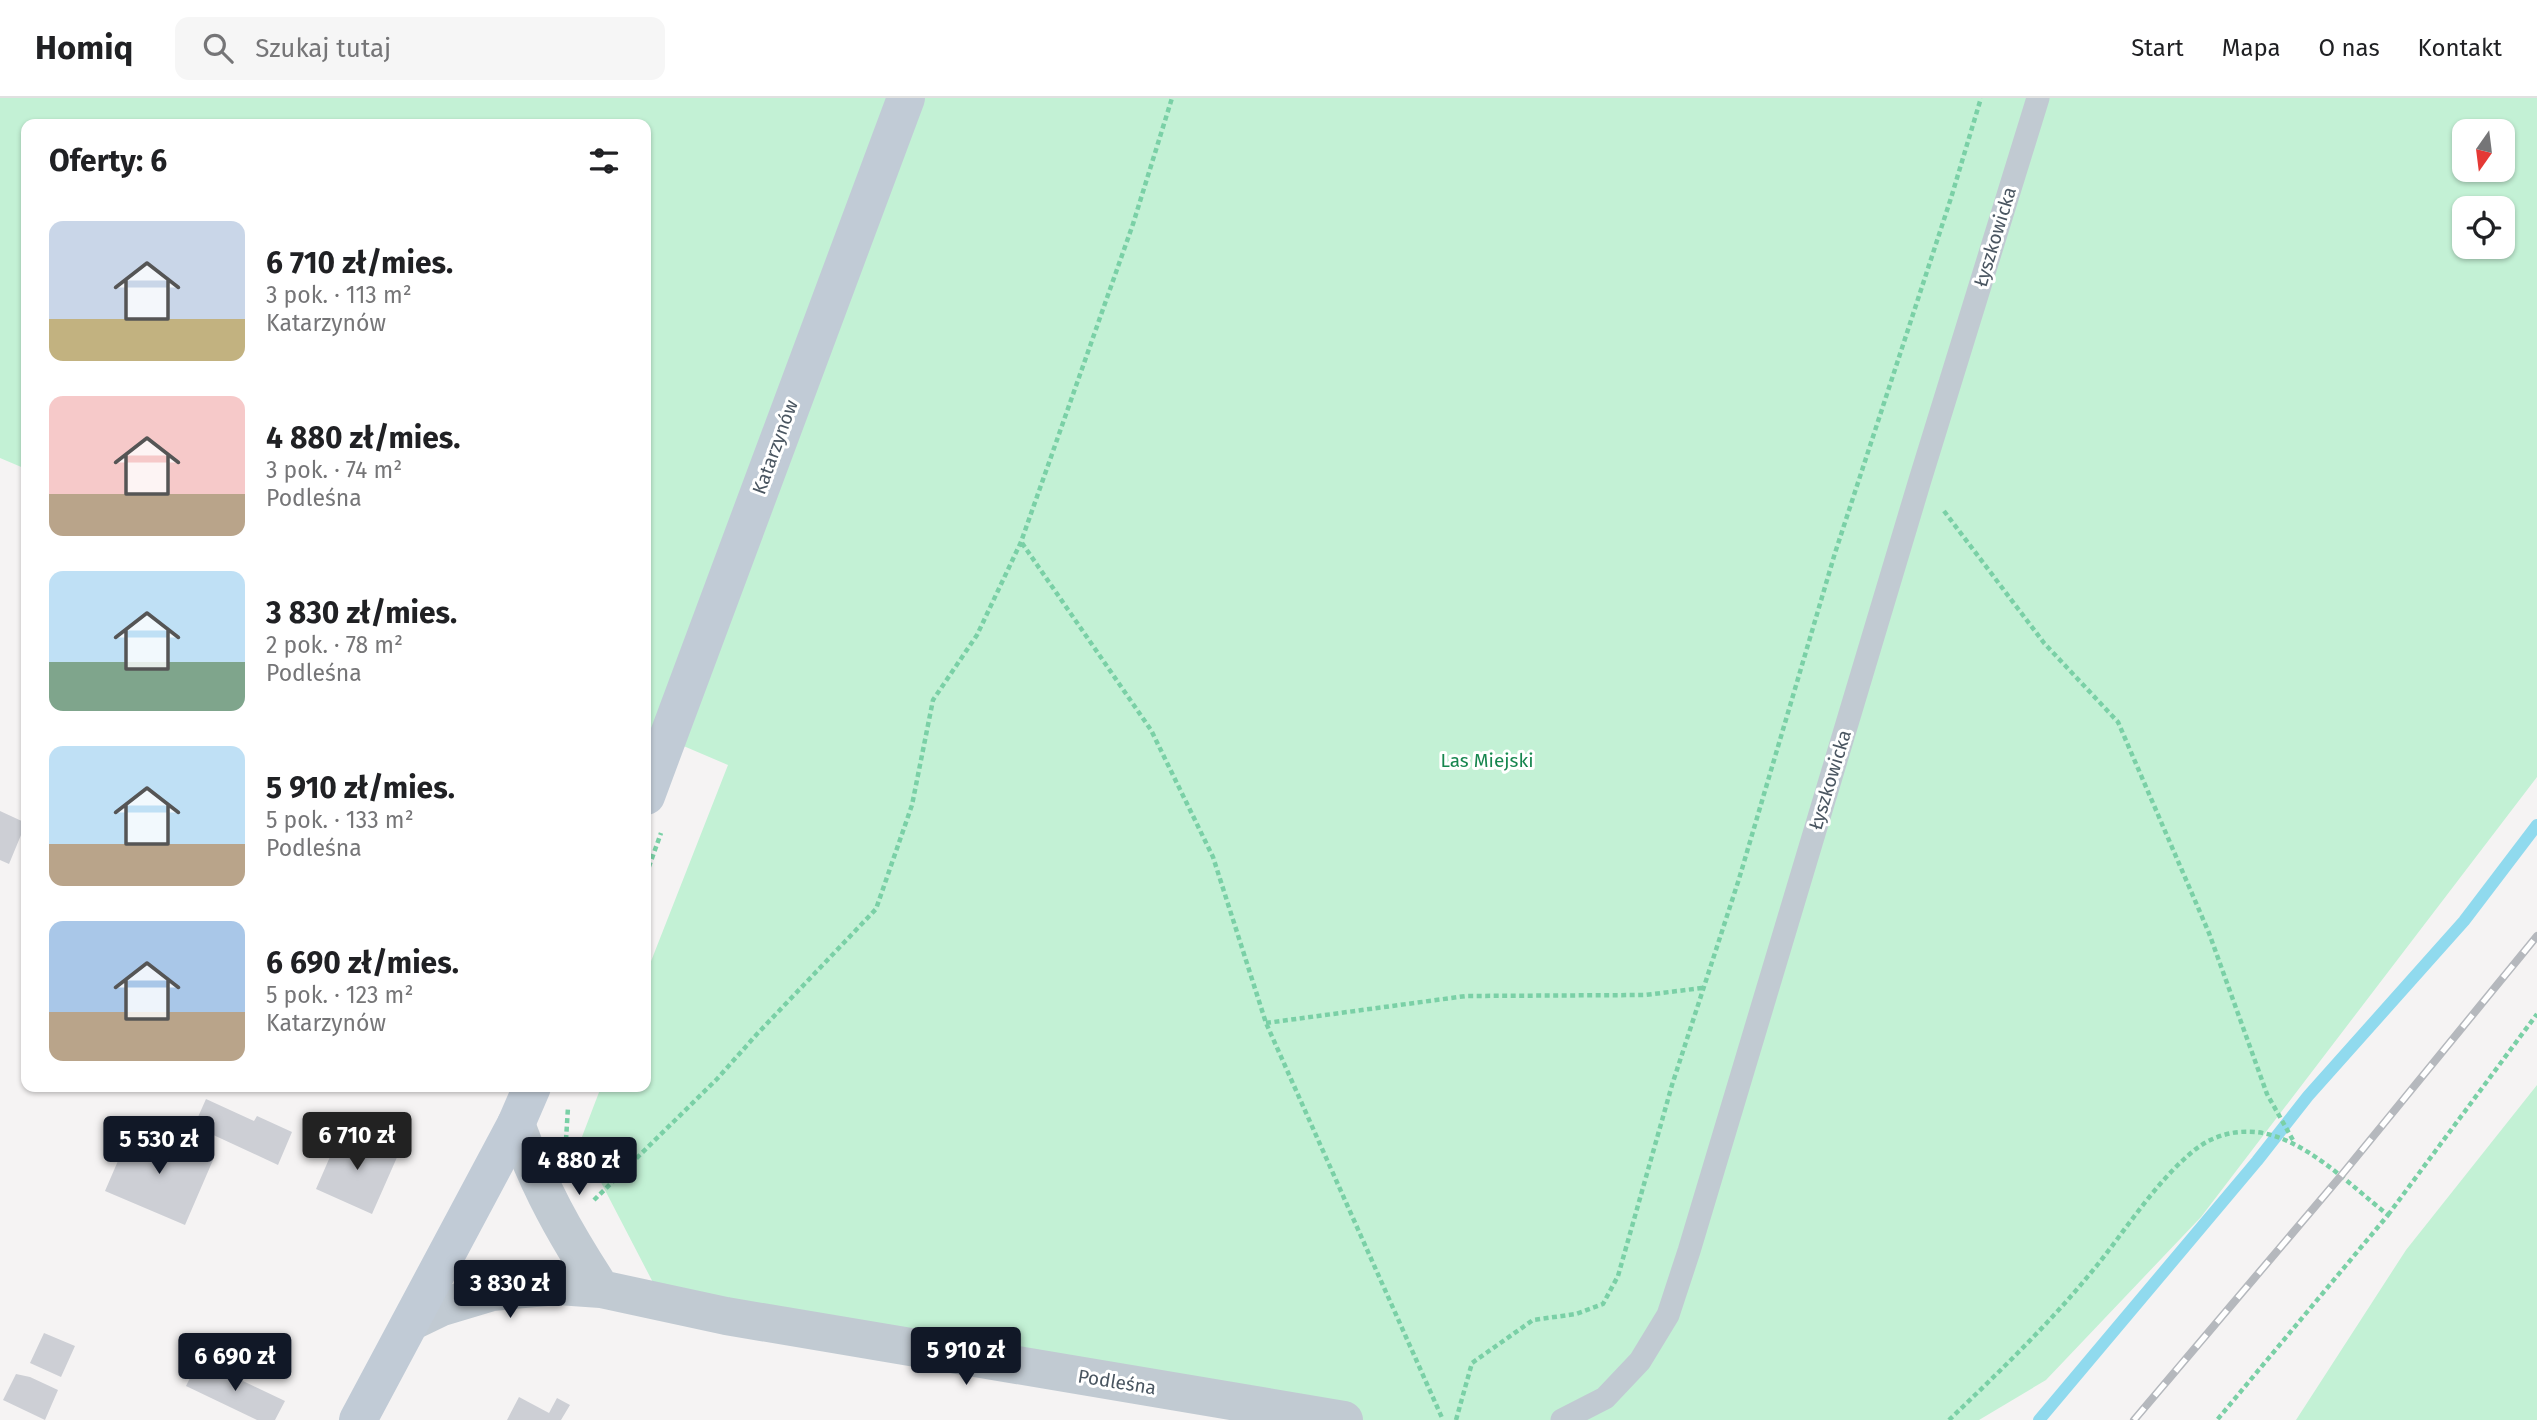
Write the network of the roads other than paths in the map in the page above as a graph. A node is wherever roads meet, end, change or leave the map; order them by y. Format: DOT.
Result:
graph roads {
  1 [pos="906,98"];
  2 [pos="2038,98"];
  3 [pos="651,783"];
  4 [pos="530,1092"];
  5 [pos="516,1124"];
  6 [pos="601,1289"];
  7 [pos="413,1321"];
  8 [pos="358,1420"];
  9 [pos="1344,1420"];
  10 [pos="1562,1420"];
  1 -- 3 [label="street, Katarzynów"];
  2 -- 10 [label="lane, Łyszkowicka"];
  4 -- 5 [label="street"];
  5 -- 6 [label="street"];
  5 -- 7 [label="street"];
  6 -- 7 [label="street, Podleśna"];
  6 -- 9 [label="street, Podleśna"];
  7 -- 8 [label="street"];
}
